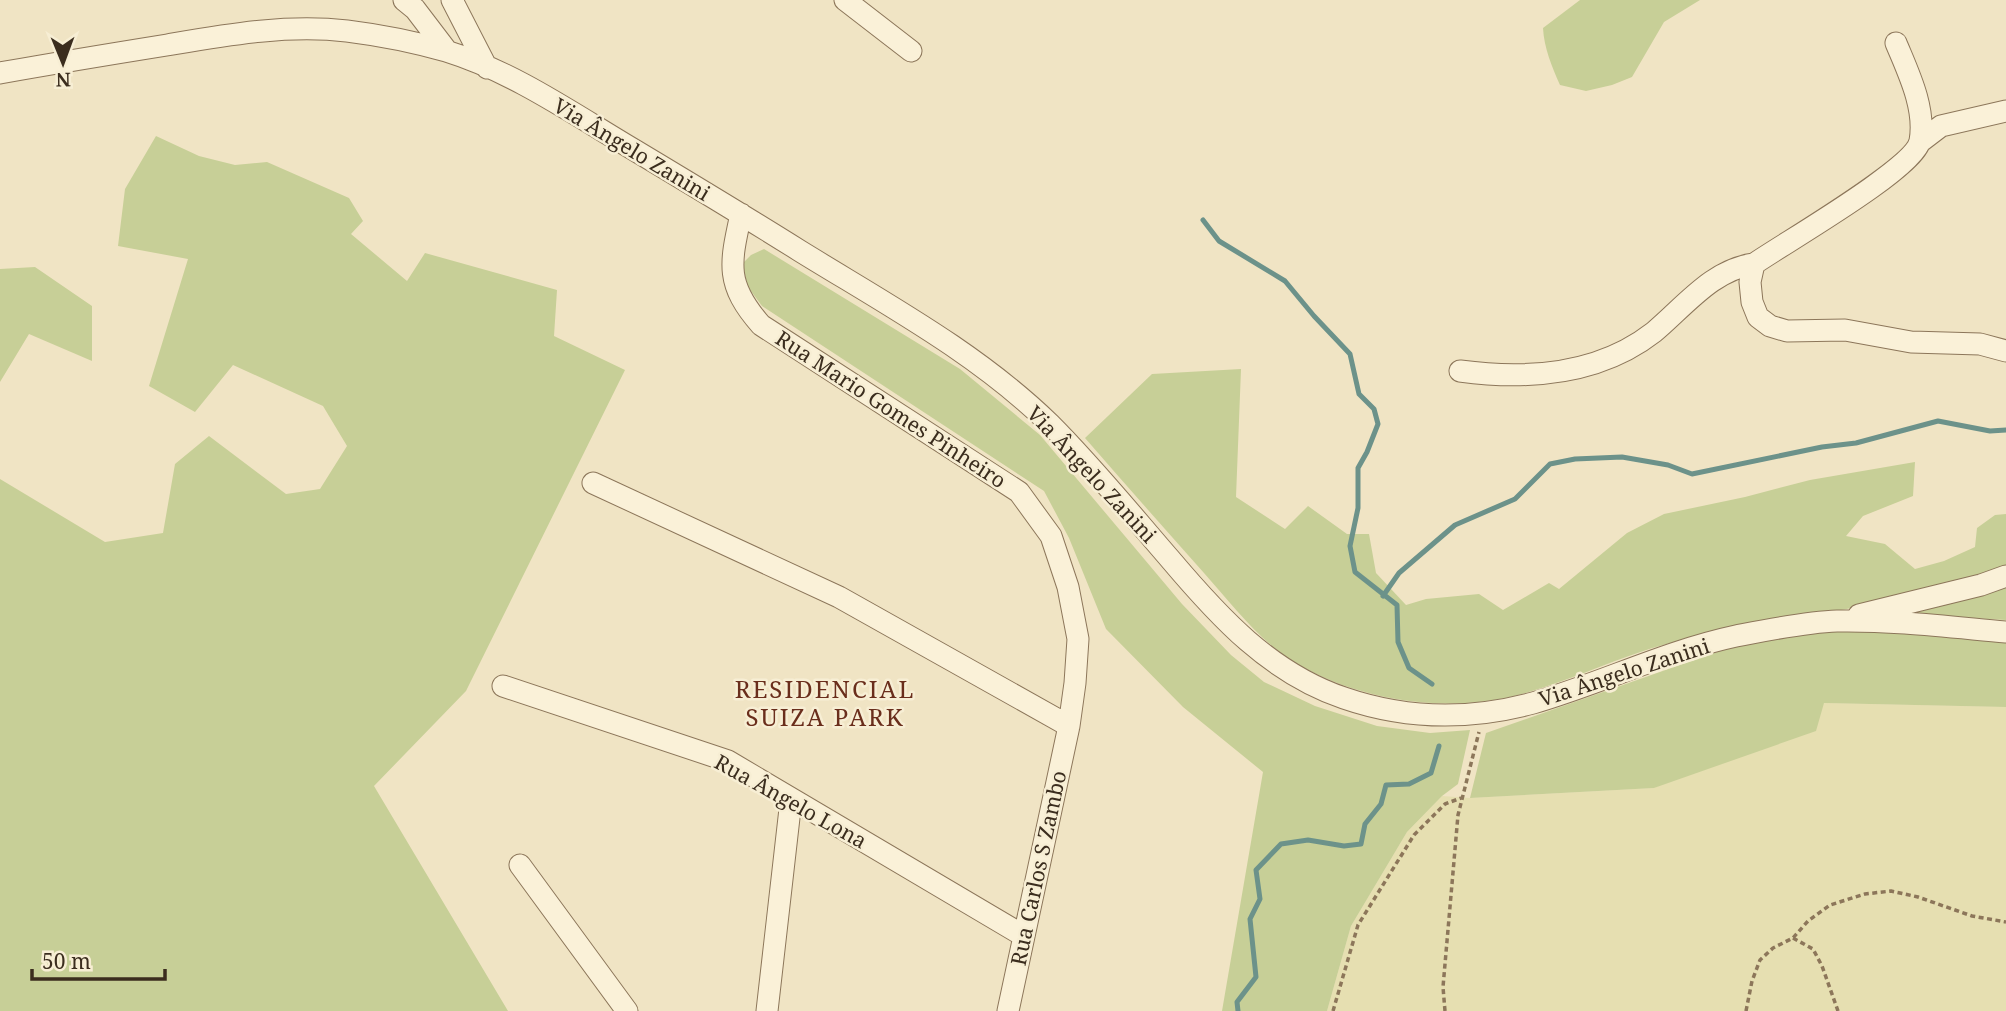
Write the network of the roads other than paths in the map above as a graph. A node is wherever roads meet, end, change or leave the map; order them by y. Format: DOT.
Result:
graph roads {
  1 [pos="404,0"];
  2 [pos="452,0"];
  3 [pos="845,0"];
  4 [pos="1896,43"];
  5 [pos="447,51"];
  6 [pos="911,51"];
  7 [pos="487,68"];
  8 [pos="0,73"];
  9 [pos="2006,111"];
  10 [pos="1920,142"];
  11 [pos="741,214"];
  12 [pos="1754,264"];
  13 [pos="2006,351"];
  14 [pos="1460,371"];
  15 [pos="593,483"];
  16 [pos="2006,576"];
  17 [pos="1833,621"];
  18 [pos="2006,632"];
  19 [pos="503,686"];
  20 [pos="1069,726"];
  21 [pos="791,800"];
  22 [pos="520,865"];
  23 [pos="1024,936"];
  24 [pos="627,1011"];
  25 [pos="767,1011"];
  26 [pos="1008,1011"];
  1 -- 5 [label="street"];
  2 -- 7 [label="street"];
  3 -- 6 [label="street"];
  4 -- 10 [label="street"];
  5 -- 7 [label="street, Via Ângelo Zanini"];
  5 -- 8 [label="street, Via Ângelo Zanini"];
  7 -- 11 [label="street, Via Ângelo Zanini"];
  9 -- 10 [label="street"];
  10 -- 12 [label="street"];
  11 -- 17 [label="street, Via Ângelo Zanini"];
  11 -- 20 [label="street, Rua Mario Gomes Pinheiro"];
  12 -- 13 [label="street"];
  12 -- 14 [label="street"];
  15 -- 20 [label="street"];
  16 -- 17 [label="street"];
  17 -- 18 [label="street, Via Ângelo Zanini"];
  19 -- 21 [label="street, Rua Ângelo Lona"];
  20 -- 23 [label="street, Rua Carlos S Zambo"];
  21 -- 23 [label="street, Rua Ângelo Lona"];
  21 -- 25 [label="street"];
  22 -- 24 [label="street"];
  23 -- 26 [label="street, Rua Carlos S Zambo"];
}
